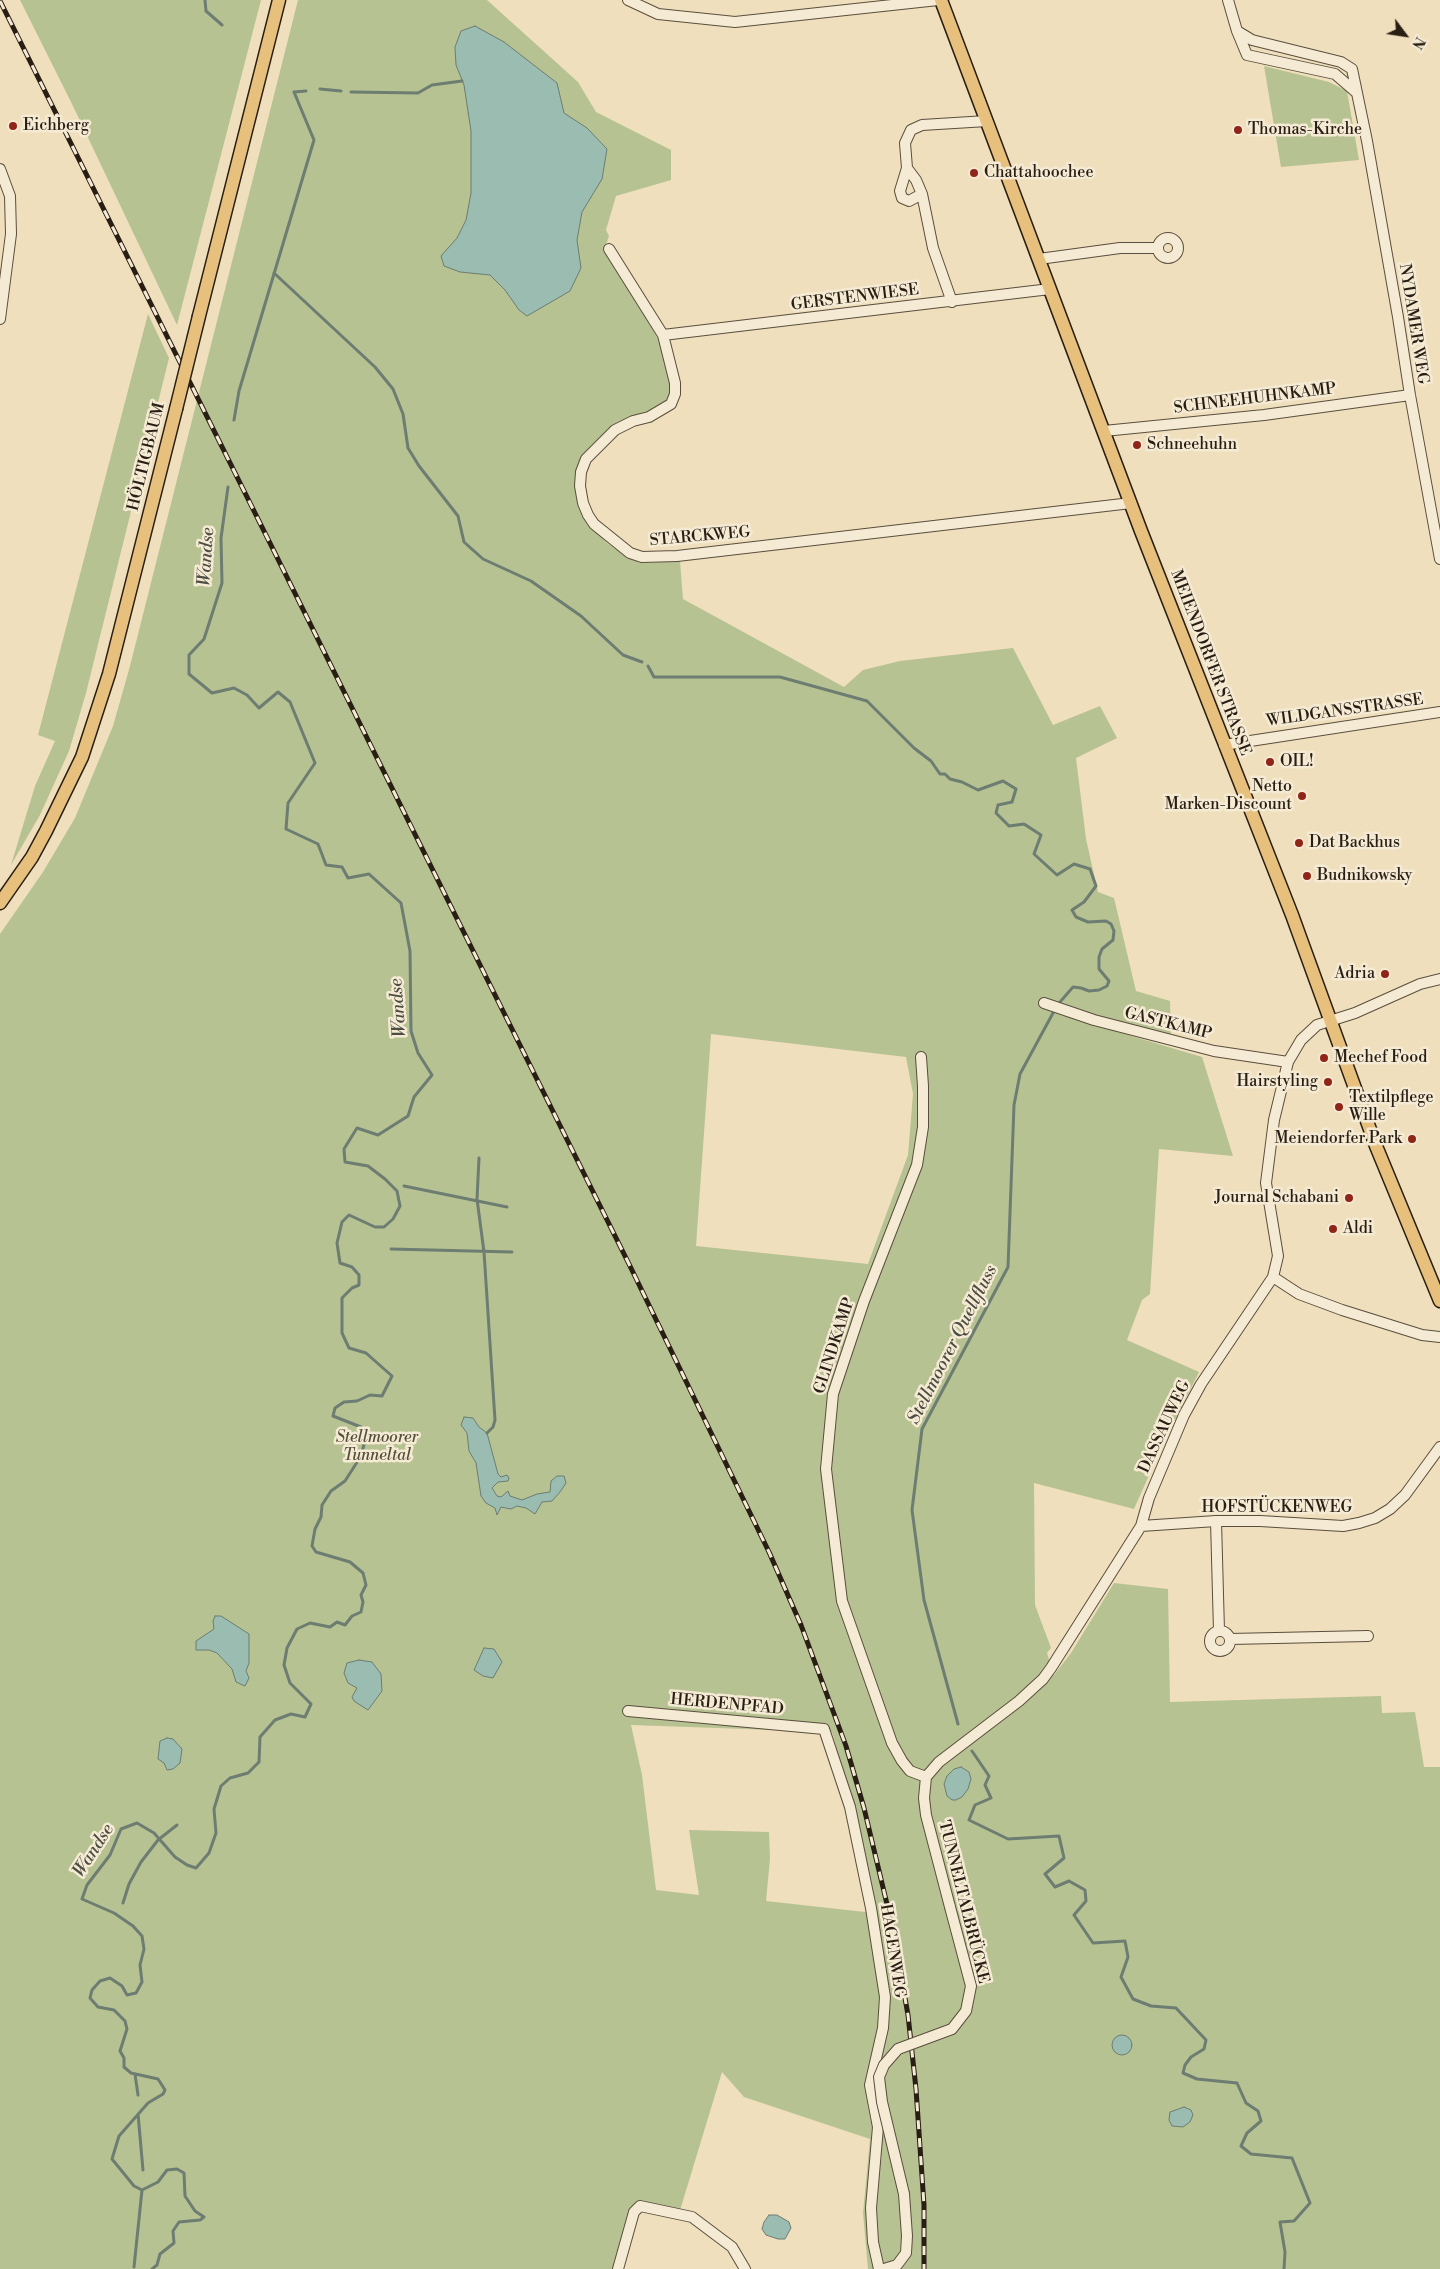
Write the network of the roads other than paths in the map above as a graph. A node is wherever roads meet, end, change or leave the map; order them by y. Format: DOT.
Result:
graph roads {
  1 [pos="279,0"];
  2 [pos="628,0"];
  3 [pos="939,0"];
  4 [pos="1228,0"];
  5 [pos="1237,31"];
  6 [pos="1357,92"];
  7 [pos="987,121"];
  8 [pos="907,168"];
  9 [pos="0,169"];
  10 [pos="922,194"];
  11 [pos="1158,248"];
  12 [pos="609,249"];
  13 [pos="1039,259"];
  14 [pos="1050,289"];
  15 [pos="952,302"];
  16 [pos="0,320"];
  17 [pos="663,335"];
  18 [pos="1410,395"];
  19 [pos="1104,431"];
  20 [pos="1131,503"];
  21 [pos="1440,559"];
  22 [pos="1440,712"];
  23 [pos="1224,745"];
  24 [pos="0,903"];
  25 [pos="1440,979"];
  26 [pos="1044,1003"];
  27 [pos="1331,1020"];
  28 [pos="921,1057"];
  29 [pos="1288,1062"];
  30 [pos="1273,1277"];
  31 [pos="1440,1301"];
  32 [pos="1440,1337"];
  33 [pos="1440,1447"];
  34 [pos="1216,1521"];
  35 [pos="1141,1526"];
  36 [pos="1219,1631"];
  37 [pos="1368,1636"];
  38 [pos="1230,1639"];
  39 [pos="628,1711"];
  40 [pos="824,1729"];
  41 [pos="926,1777"];
  42 [pos="618,2269"];
  43 [pos="745,2269"];
  44 [pos="878,2269"];
  45 [pos="884,2269"];
  1 -- 24 [label="main road, HÖLTIGBAUM, bridge"];
  2 -- 3 [label="street"];
  3 -- 7 [label="main road, MEIENDORFER STRASSE"];
  4 -- 5 [label="street"];
  5 -- 6 [label="street"];
  5 -- 6 [label="street, NYDAMER WEG"];
  6 -- 18 [label="street, NYDAMER WEG"];
  7 -- 8 [label="street"];
  7 -- 13 [label="main road, MEIENDORFER STRASSE"];
  8 -- 10 [label="street"];
  8 -- 10 [label="street"];
  9 -- 16 [label="street"];
  10 -- 15 [label="street"];
  11 -- 13 [label="street"];
  12 -- 17 [label="street, STARCKWEG"];
  13 -- 14 [label="main road, MEIENDORFER STRASSE"];
  14 -- 15 [label="street, GERSTENWIESE"];
  14 -- 19 [label="main road, MEIENDORFER STRASSE"];
  15 -- 17 [label="street, GERSTENWIESE"];
  17 -- 20 [label="street, STARCKWEG"];
  18 -- 19 [label="street, SCHNEEHUHNKAMP"];
  18 -- 21 [label="street, NYDAMER WEG"];
  19 -- 20 [label="main road, MEIENDORFER STRASSE"];
  20 -- 23 [label="main road, MEIENDORFER STRASSE"];
  22 -- 23 [label="street, WILDGANSSTRASSE"];
  23 -- 27 [label="main road, MEIENDORFER STRASSE"];
  25 -- 27 [label="street, DASSAUWEG"];
  26 -- 29 [label="street, GASTKAMP"];
  27 -- 29 [label="street, DASSAUWEG"];
  27 -- 31 [label="main road, MEIENDORFER STRASSE"];
  28 -- 41 [label="street, GLINDKAMP"];
  29 -- 30 [label="street, DASSAUWEG"];
  30 -- 32 [label="street"];
  30 -- 35 [label="street, DASSAUWEG"];
  33 -- 34 [label="street, HOFSTÜCKENWEG"];
  34 -- 35 [label="street, HOFSTÜCKENWEG"];
  34 -- 36 [label="street"];
  35 -- 41 [label="street, DASSAUWEG"];
  36 -- 38 [label="street"];
  36 -- 38 [label="street"];
  37 -- 38 [label="street"];
  39 -- 40 [label="street, HERDENPFAD"];
  40 -- 44 [label="street, HAGENWEG"];
  41 -- 45 [label="street, TUNNELTALBRÜCKE, bridge"];
  42 -- 43 [label="street"];
}
